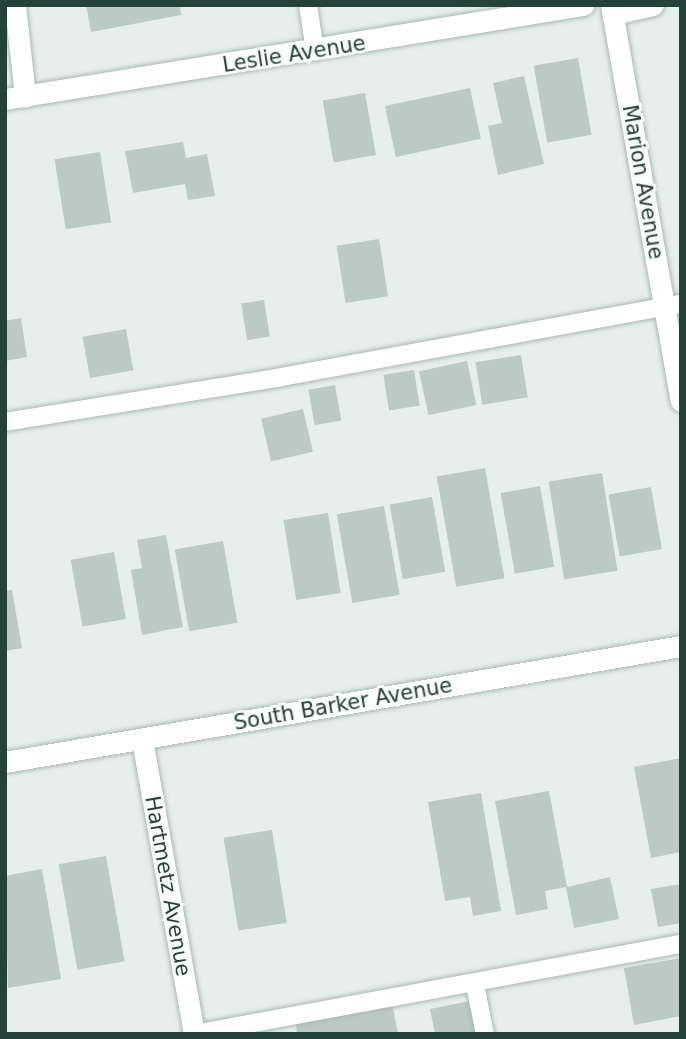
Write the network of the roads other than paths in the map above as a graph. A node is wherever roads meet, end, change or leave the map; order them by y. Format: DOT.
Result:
graph roads {
  1 [pos="15,5"];
  2 [pos="308,5"];
  3 [pos="583,5"];
  4 [pos="653,5"];
  5 [pos="612,9"];
  6 [pos="315,51"];
  7 [pos="15,97"];
  8 [pos="673,305"];
  9 [pos="681,401"];
  10 [pos="5,422"];
  11 [pos="681,646"];
  12 [pos="142,738"];
  13 [pos="5,762"];
  14 [pos="681,944"];
  15 [pos="475,985"];
  16 [pos="189,1033"];
  17 [pos="485,1034"];
  1 -- 7 [label="street"];
  2 -- 6 [label="lane"];
  3 -- 6 [label="street, Leslie Avenue"];
  4 -- 5 [label="street"];
  5 -- 8 [label="street, Marion Avenue"];
  6 -- 7 [label="street, Leslie Avenue"];
  8 -- 9 [label="street, Marion Avenue"];
  8 -- 10 [label="lane"];
  11 -- 12 [label="street, South Barker Avenue"];
  12 -- 13 [label="street, South Barker Avenue"];
  12 -- 16 [label="street, Hartmetz Avenue"];
  14 -- 15 [label="lane"];
  15 -- 16 [label="lane"];
  15 -- 17 [label="lane"];
}
